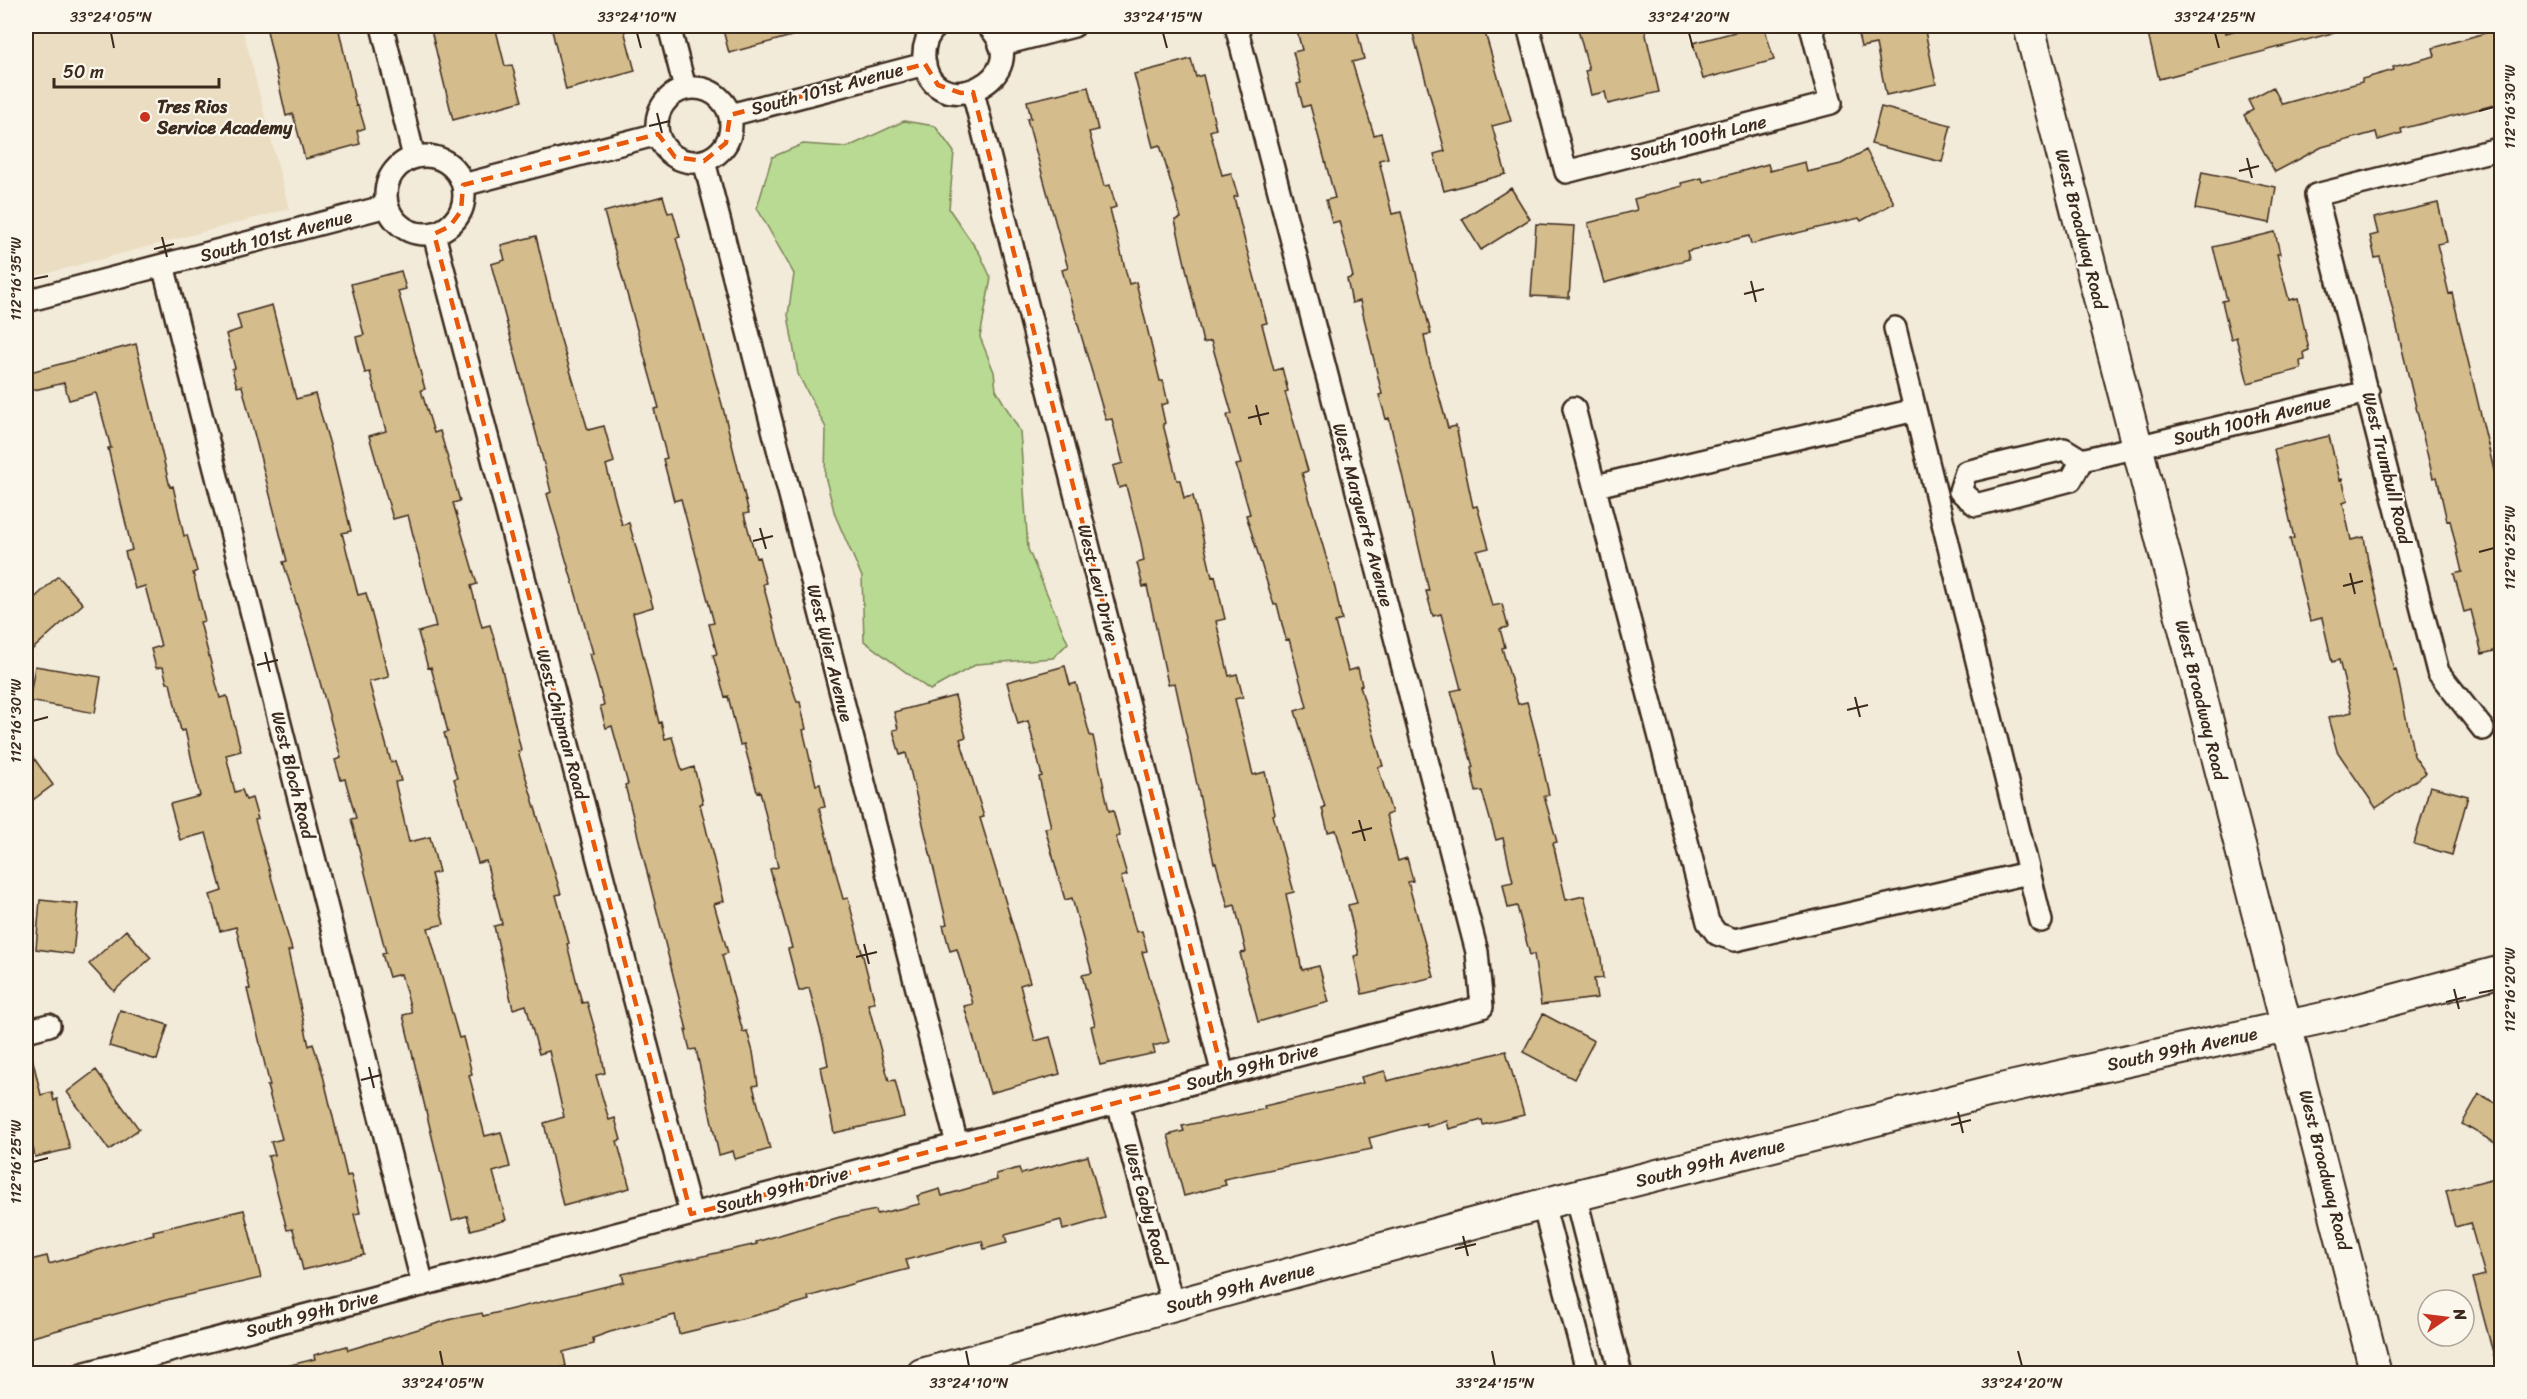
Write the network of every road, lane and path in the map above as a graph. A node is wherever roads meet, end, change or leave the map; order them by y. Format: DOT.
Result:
graph roads {
  1 [pos="381,26"];
  2 [pos="669,26"];
  3 [pos="937,26"];
  4 [pos="988,26"];
  5 [pos="1074,26"];
  6 [pos="1236,26"];
  7 [pos="1528,26"];
  8 [pos="1811,26"];
  9 [pos="2029,26"];
  10 [pos="1000,45"];
  11 [pos="925,64"];
  12 [pos="685,88"];
  13 [pos="973,92"];
  14 [pos="730,115"];
  15 [pos="658,134"];
  16 [pos="2502,148"];
  17 [pos="414,157"];
  18 [pos="704,161"];
  19 [pos="463,185"];
  20 [pos="387,206"];
  21 [pos="434,234"];
  22 [pos="164,265"];
  23 [pos="26,301"];
  24 [pos="1895,328"];
  25 [pos="2368,392"];
  26 [pos="1574,408"];
  27 [pos="1915,410"];
  28 [pos="2136,448"];
  29 [pos="2082,460"];
  30 [pos="1596,486"];
  31 [pos="1960,491"];
  32 [pos="1936,497"];
  33 [pos="2483,729"];
  34 [pos="2028,873"];
  35 [pos="2041,921"];
  36 [pos="2502,971"];
  37 [pos="1482,1007"];
  38 [pos="49,1024"];
  39 [pos="2288,1026"];
  40 [pos="26,1031"];
  41 [pos="1223,1075"];
  42 [pos="1118,1103"];
  43 [pos="957,1144"];
  44 [pos="1575,1195"];
  45 [pos="1543,1204"];
  46 [pos="690,1214"];
  47 [pos="423,1285"];
  48 [pos="1173,1306"];
  49 [pos="82,1374"];
  50 [pos="922,1374"];
  51 [pos="1588,1374"];
  52 [pos="1621,1374"];
  53 [pos="2376,1374"];
  1 -- 17 [label="street"];
  2 -- 12 [label="street"];
  3 -- 11 [label="street"];
  4 -- 10 [label="street"];
  5 -- 10 [label="street"];
  6 -- 37 [label="street, West Marguerte Avenue"];
  7 -- 8 [label="street, South 100th Lane"];
  9 -- 28 [label="main road, West Broadway Road"];
  10 -- 13 [label="street"];
  11 -- 13 [label="street"];
  11 -- 14 [label="street, South 101st Avenue"];
  12 -- 14 [label="street"];
  12 -- 15 [label="street"];
  13 -- 41 [label="street, West Levi Drive"];
  14 -- 18 [label="street"];
  15 -- 18 [label="street"];
  15 -- 19 [label="street"];
  16 -- 25 [label="street, West Trumbull Road"];
  17 -- 19 [label="street"];
  17 -- 20 [label="street"];
  18 -- 43 [label="street, West Wier Avenue"];
  19 -- 21 [label="street"];
  20 -- 21 [label="street"];
  20 -- 22 [label="street, South 101st Avenue"];
  21 -- 46 [label="street, West Chipman Road"];
  22 -- 23 [label="street, South 101st Avenue"];
  22 -- 47 [label="street, West Bloch Road"];
  24 -- 27 [label="street"];
  25 -- 28 [label="street, South 100th Avenue"];
  25 -- 33 [label="street, West Trumbull Road"];
  26 -- 30 [label="street"];
  27 -- 30 [label="street"];
  27 -- 32 [label="street"];
  28 -- 29 [label="street, South 100th Avenue"];
  28 -- 39 [label="main road, West Broadway Road"];
  29 -- 31 [label="street"];
  29 -- 31 [label="street"];
  30 -- 34 [label="street"];
  31 -- 32 [label="street"];
  32 -- 34 [label="street"];
  34 -- 35 [label="street"];
  36 -- 39 [label="main road, South 99th Avenue"];
  37 -- 41 [label="street, South 99th Drive"];
  38 -- 40 [label="street"];
  39 -- 44 [label="main road, South 99th Avenue"];
  39 -- 53 [label="main road, West Broadway Road"];
  41 -- 42 [label="street, South 99th Drive"];
  42 -- 43 [label="street, South 99th Drive"];
  42 -- 48 [label="street, West Gaby Road"];
  43 -- 46 [label="street, South 99th Drive"];
  44 -- 45 [label="main road, South 99th Avenue"];
  44 -- 52 [label="street"];
  45 -- 48 [label="main road, South 99th Avenue"];
  45 -- 51 [label="street"];
  46 -- 47 [label="street, South 99th Drive"];
  47 -- 49 [label="street, South 99th Drive"];
  48 -- 50 [label="main road, South 99th Avenue"];
}
